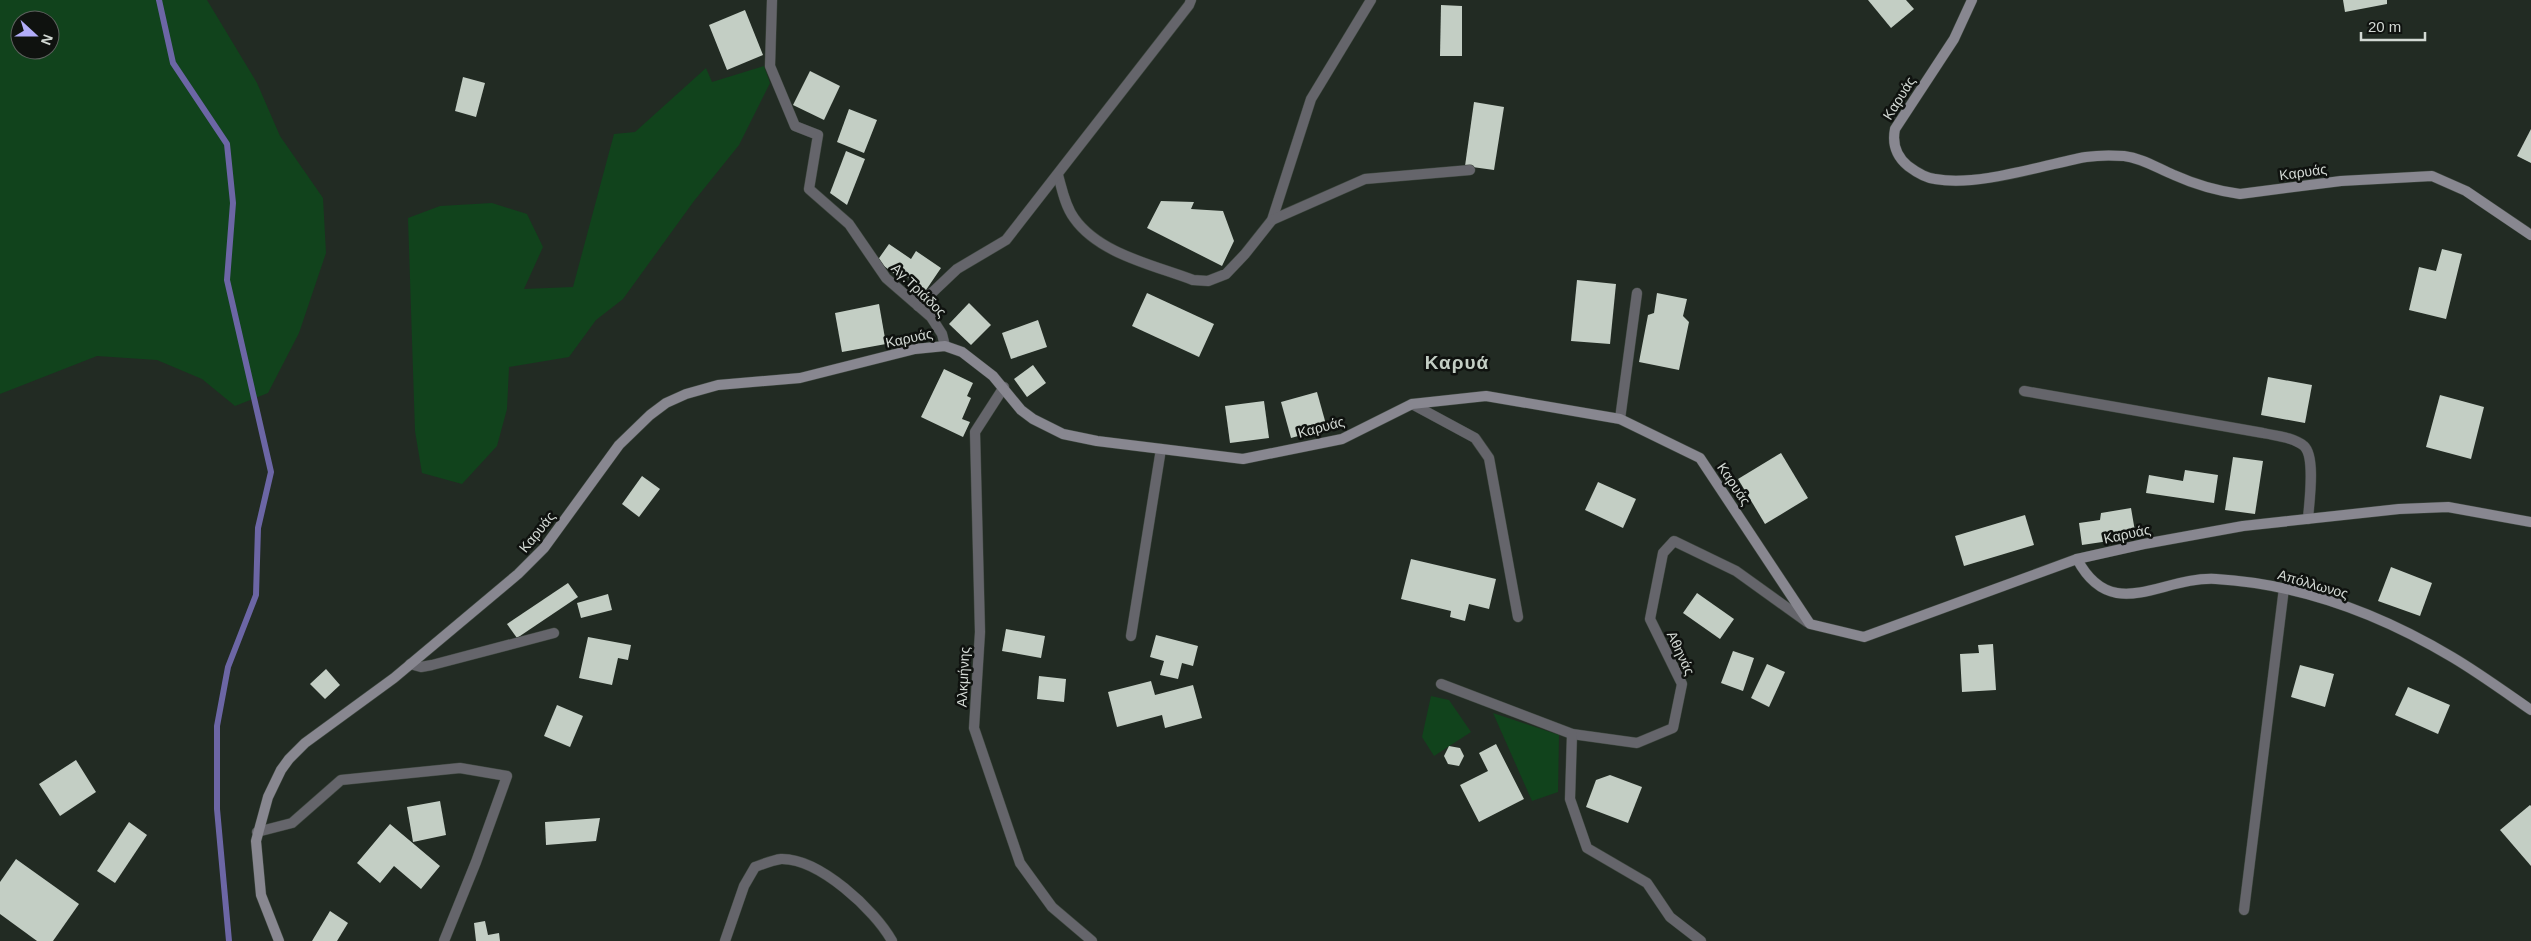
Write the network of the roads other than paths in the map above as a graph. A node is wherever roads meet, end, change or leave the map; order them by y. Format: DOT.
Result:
graph roads {
  1 [pos="772,0"];
  2 [pos="1191,0"];
  3 [pos="1371,0"];
  4 [pos="1972,0"];
  5 [pos="1470,170"];
  6 [pos="1058,175"];
  7 [pos="1272,220"];
  8 [pos="2531,235"];
  9 [pos="1637,293"];
  10 [pos="918,306"];
  11 [pos="945,346"];
  12 [pos="1004,388"];
  13 [pos="2024,391"];
  14 [pos="1412,404"];
  15 [pos="1620,419"];
  16 [pos="1162,449"];
  17 [pos="2308,519"];
  18 [pos="2531,522"];
  19 [pos="2077,559"];
  20 [pos="2284,588"];
  21 [pos="1518,617"];
  22 [pos="1810,624"];
  23 [pos="554,633"];
  24 [pos="1131,636"];
  25 [pos="410,664"];
  26 [pos="1441,684"];
  27 [pos="2531,710"];
  28 [pos="1572,734"];
  29 [pos="257,832"];
  30 [pos="2244,910"];
  31 [pos="279,941"];
  32 [pos="444,941"];
  33 [pos="725,941"];
  34 [pos="892,941"];
  35 [pos="1092,941"];
  36 [pos="1702,941"];
  1 -- 10 [label="street, Αγ.Τριάδος"];
  2 -- 6 [label="street"];
  3 -- 7 [label="street"];
  4 -- 8 [label="street, Καρυάς"];
  5 -- 7 [label="street"];
  6 -- 7 [label="street"];
  6 -- 10 [label="street"];
  9 -- 15 [label="street"];
  10 -- 11 [label="street, Αγ.Τριάδος"];
  11 -- 12 [label="street, Καρυάς"];
  11 -- 25 [label="street, Καρυάς"];
  12 -- 16 [label="street, Καρυάς"];
  12 -- 35 [label="street, Αλκμήνης"];
  13 -- 17 [label="street"];
  14 -- 15 [label="street, Καρυάς"];
  14 -- 16 [label="street, Καρυάς"];
  14 -- 21 [label="street"];
  15 -- 22 [label="street, Καρυάς"];
  16 -- 24 [label="street"];
  17 -- 18 [label="street, Καρυάς"];
  17 -- 19 [label="street, Καρυάς"];
  19 -- 20 [label="street, Απόλλωνος"];
  19 -- 22 [label="street, Καρυάς"];
  20 -- 27 [label="street, Απόλλωνος"];
  20 -- 30 [label="street"];
  22 -- 28 [label="street, Αθηνάς"];
  23 -- 25 [label="street"];
  25 -- 29 [label="street, Καρυάς"];
  26 -- 28 [label="street, Αθηνάς"];
  28 -- 36 [label="street"];
  29 -- 31 [label="street, Καρυάς"];
  29 -- 32 [label="street"];
  33 -- 34 [label="street"];
}
